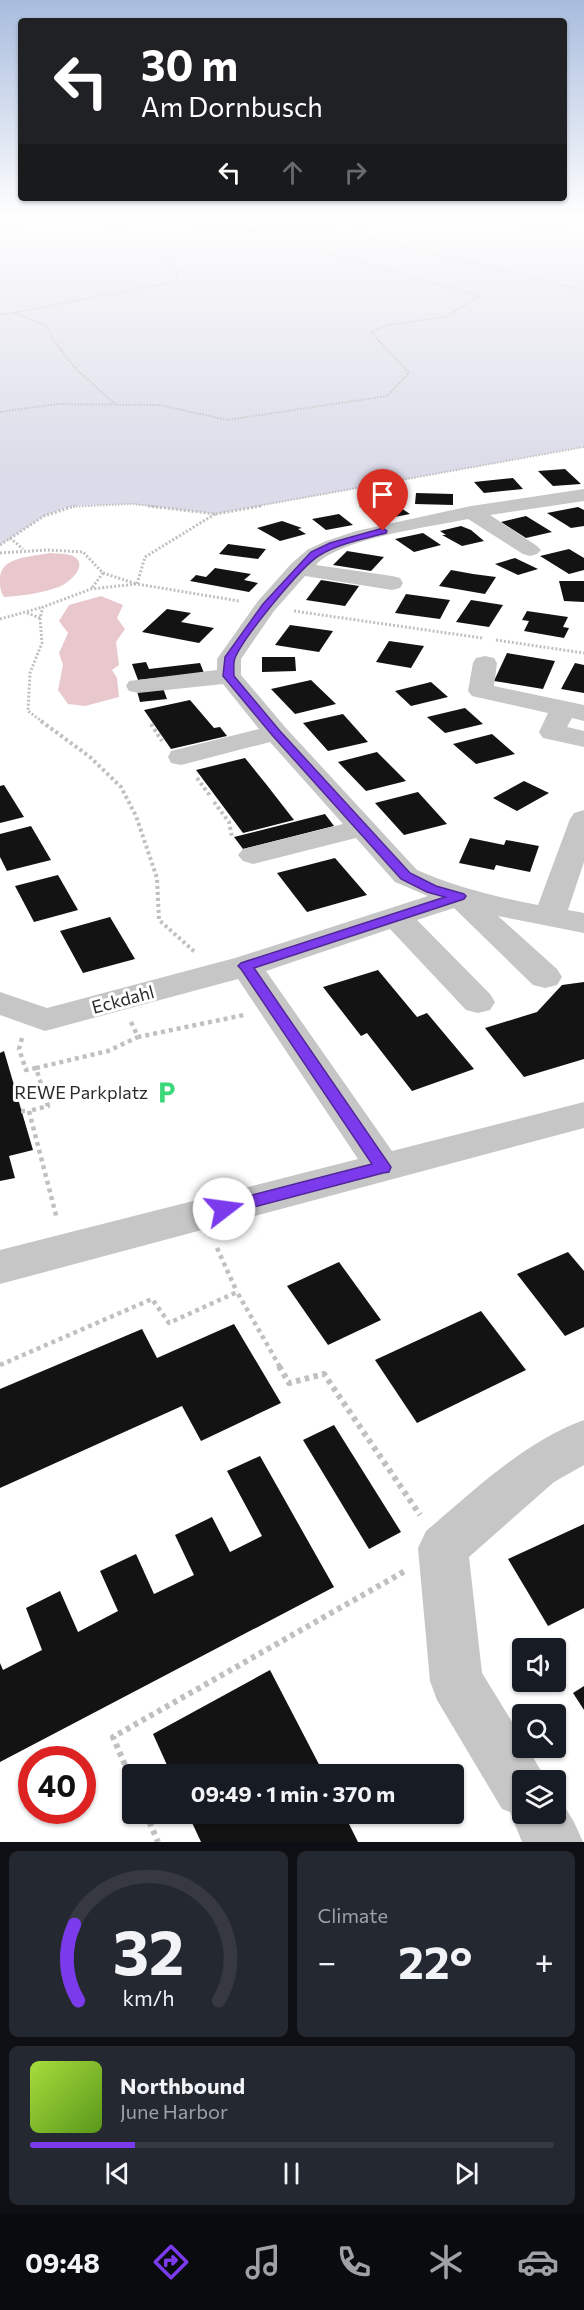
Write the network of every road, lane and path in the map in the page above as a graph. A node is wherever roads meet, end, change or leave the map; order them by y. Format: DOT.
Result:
graph roads {
  1 [pos="70,302"];
  2 [pos="470,302"];
  3 [pos="14,313"];
  4 [pos="0,314"];
  5 [pos="115,405"];
  6 [pos="0,412"];
  7 [pos="584,447"];
  8 [pos="584,495"];
  9 [pos="471,512"];
  10 [pos="216,514"];
  11 [pos="10,538"];
  12 [pos="0,545"];
  13 [pos="24,550"];
  14 [pos="530,550"];
  15 [pos="0,553"];
  16 [pos="298,569"];
  17 [pos="103,573"];
  18 [pos="392,583"];
  19 [pos="137,584"];
  20 [pos="90,589"];
  21 [pos="266,606"];
  22 [pos="43,607"];
  23 [pos="27,612"];
  24 [pos="40,618"];
  25 [pos="0,619"];
  26 [pos="584,653"];
  27 [pos="485,663"];
  28 [pos="228,676"];
  29 [pos="138,686"];
  30 [pos="573,711"];
  31 [pos="276,733"];
  32 [pos="584,739"];
  33 [pos="181,757"];
  34 [pos="214,802"];
  35 [pos="584,819"];
  36 [pos="362,828"];
  37 [pos="253,855"];
  38 [pos="459,896"];
  39 [pos="395,916"];
  40 [pos="550,916"];
  41 [pos="584,923"];
  42 [pos="233,970"];
  43 [pos="545,977"];
  44 [pos="1,1002"];
  45 [pos="478,1002"];
  46 [pos="244,1015"];
  47 [pos="130,1020"];
  48 [pos="24,1032"];
  49 [pos="138,1037"];
  50 [pos="36,1068"];
  51 [pos="21,1111"];
  52 [pos="28,1111"];
  53 [pos="575,1117"];
  54 [pos="383,1167"];
  55 [pos="56,1214"];
  56 [pos="217,1248"];
  57 [pos="0,1267"];
  58 [pos="237,1292"];
  59 [pos="0,1365"];
  60 [pos="584,1441"];
  61 [pos="444,1548"];
  62 [pos="125,1764"];
  63 [pos="512,1773"];
  64 [pos="150,1824"];
  65 [pos="543,1824"];
  66 [pos="158,1842"];
  67 [pos="554,1842"];
  1 -- 3 [label="path"];
  2 -- 5 [label="path"];
  3 -- 4 [label="path"];
  3 -- 5 [label="path"];
  5 -- 6 [label="path"];
  7 -- 10 [label="path"];
  8 -- 9 [label="street"];
  9 -- 14 [label="street"];
  9 -- 16 [label="street"];
  10 -- 11 [label="path"];
  10 -- 19 [label="path"];
  11 -- 12 [label="path"];
  11 -- 13 [label="path"];
  13 -- 15 [label="path"];
  13 -- 17 [label="path"];
  16 -- 18 [label="street"];
  16 -- 21 [label="street"];
  17 -- 19 [label="path"];
  17 -- 20 [label="path"];
  19 -- 20 [label="path"];
  19 -- 21 [label="path"];
  20 -- 22 [label="path"];
  21 -- 26 [label="path"];
  21 -- 28 [label="street"];
  22 -- 23 [label="path"];
  22 -- 24 [label="path"];
  23 -- 24 [label="path"];
  23 -- 25 [label="path"];
  24 -- 42 [label="path"];
  27 -- 30 [label="street"];
  28 -- 29 [label="street"];
  28 -- 31 [label="street"];
  30 -- 32 [label="street"];
  31 -- 33 [label="street"];
  31 -- 36 [label="street"];
  34 -- 37 [label="path"];
  35 -- 40 [label="street"];
  36 -- 37 [label="street"];
  36 -- 38 [label="street"];
  38 -- 39 [label="street, Eckdahl"];
  38 -- 40 [label="street"];
  38 -- 43 [label="street"];
  39 -- 42 [label="street, Eckdahl"];
  39 -- 45 [label="street"];
  40 -- 41 [label="street"];
  42 -- 44 [label="street, Eckdahl"];
  42 -- 54 [label="street"];
  46 -- 49 [label="path"];
  47 -- 49 [label="path"];
  48 -- 50 [label="path"];
  49 -- 50 [label="path"];
  50 -- 52 [label="path"];
  51 -- 52 [label="path"];
  52 -- 55 [label="path"];
  53 -- 54 [label="street"];
  54 -- 57 [label="street"];
  56 -- 58 [label="path"];
  58 -- 59 [label="path"];
  58 -- 61 [label="path"];
  60 -- 61 [label="street"];
  61 -- 62 [label="path"];
  61 -- 63 [label="street"];
  64 -- 66 [label="path"];
  65 -- 67 [label="street"];
}
